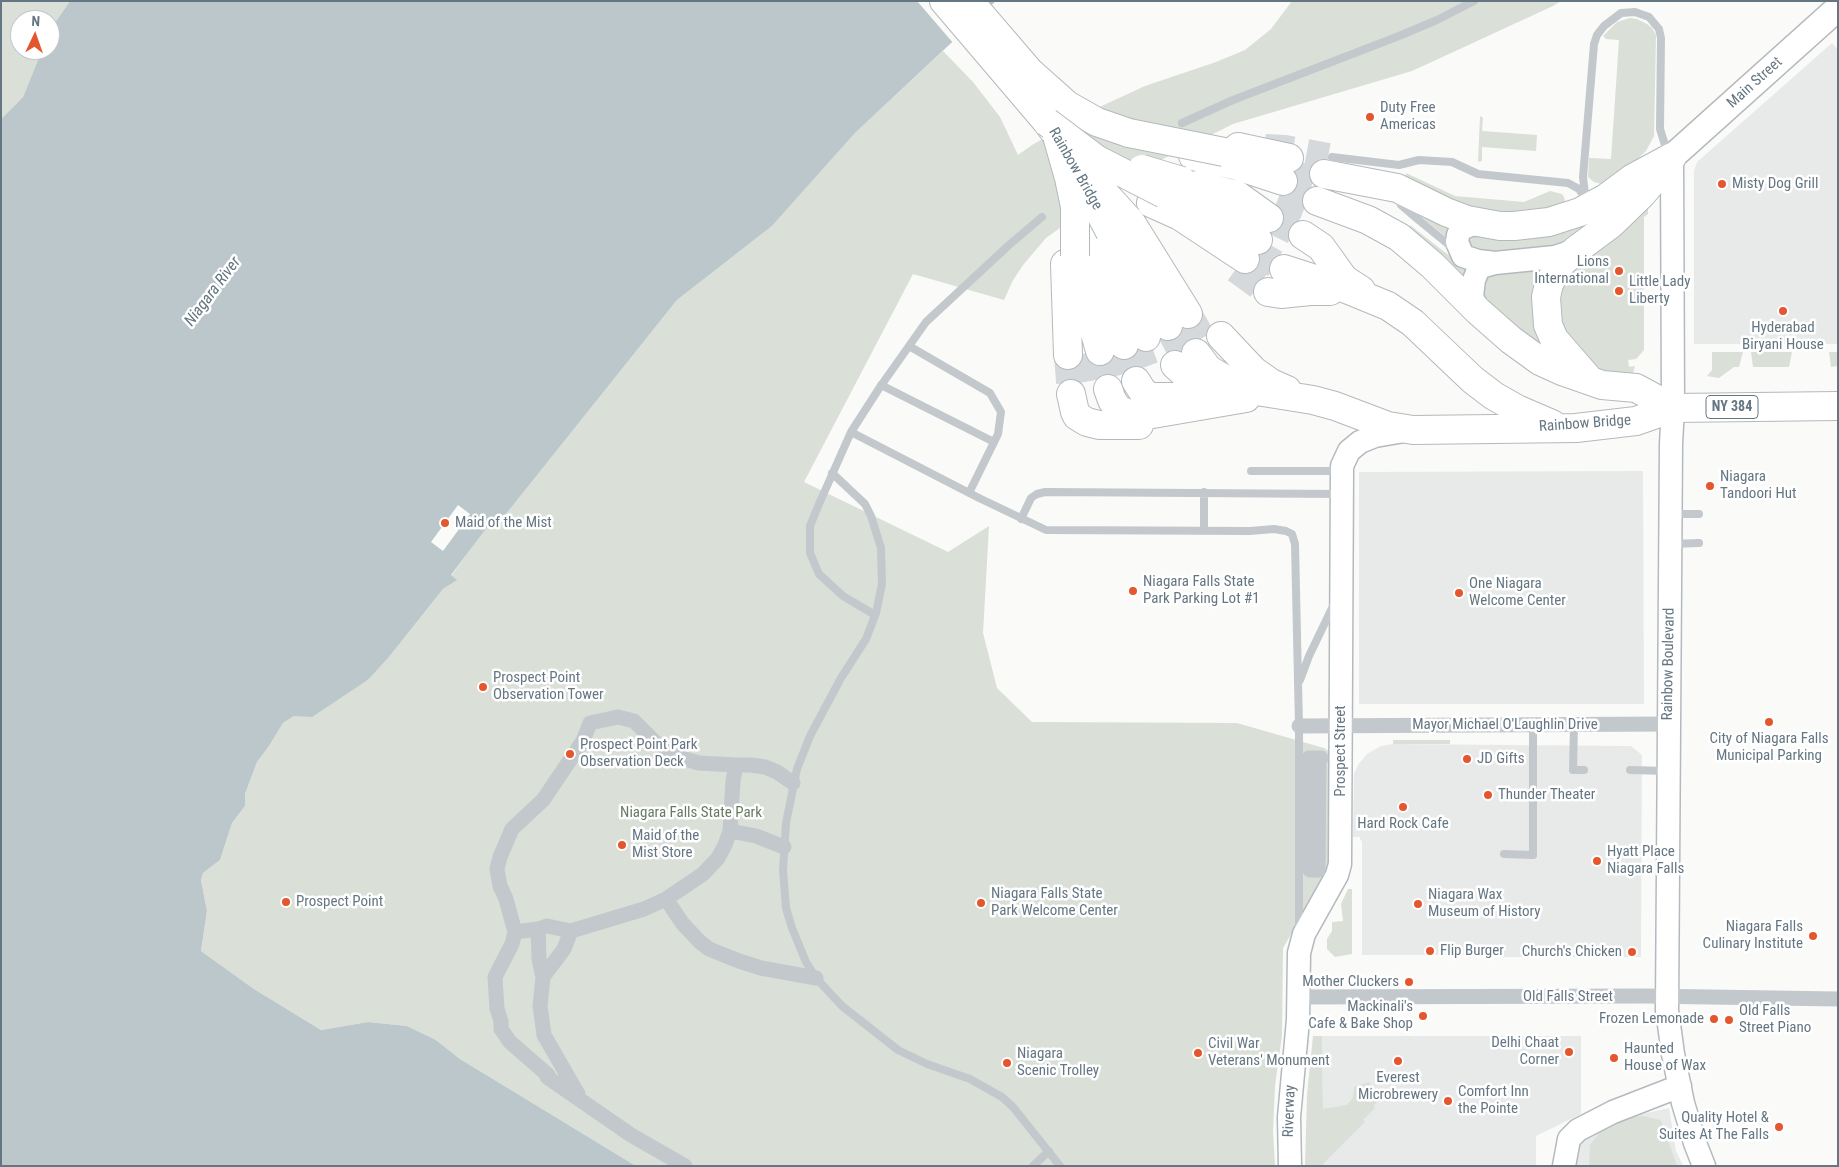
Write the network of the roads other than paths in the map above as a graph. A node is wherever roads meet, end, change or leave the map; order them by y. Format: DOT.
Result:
graph roads {
  1 [pos="944,1"];
  2 [pos="969,1"];
  3 [pos="1474,1"];
  4 [pos="1838,8"];
  5 [pos="1182,123"];
  6 [pos="1672,157"];
  7 [pos="1074,163"];
  8 [pos="1195,173"];
  9 [pos="1323,180"];
  10 [pos="1395,180"];
  11 [pos="1269,210"];
  12 [pos="1042,217"];
  13 [pos="1585,221"];
  14 [pos="1489,224"];
  15 [pos="1101,241"];
  16 [pos="1463,256"];
  17 [pos="1495,263"];
  18 [pos="1339,286"];
  19 [pos="1478,311"];
  20 [pos="1139,336"];
  21 [pos="909,346"];
  22 [pos="1152,371"];
  23 [pos="1592,382"];
  24 [pos="881,385"];
  25 [pos="1242,394"];
  26 [pos="1838,406"];
  27 [pos="1673,408"];
  28 [pos="1576,428"];
  29 [pos="1427,430"];
  30 [pos="851,432"];
  31 [pos="994,442"];
  32 [pos="1251,471"];
  33 [pos="1342,471"];
  34 [pos="832,473"];
  35 [pos="1204,492"];
  36 [pos="969,493"];
  37 [pos="1342,494"];
  38 [pos="1671,514"];
  39 [pos="1699,514"];
  40 [pos="1022,519"];
  41 [pos="1204,531"];
  42 [pos="1699,543"];
  43 [pos="1671,544"];
  44 [pos="1341,586"];
  45 [pos="875,615"];
  46 [pos="1298,684"];
  47 [pos="1669,724"];
  48 [pos="1341,725"];
  49 [pos="1533,725"];
  50 [pos="1574,725"];
  51 [pos="1299,726"];
  52 [pos="1309,758"];
  53 [pos="736,765"];
  54 [pos="1584,770"];
  55 [pos="1630,770"];
  56 [pos="1668,771"];
  57 [pos="793,783"];
  58 [pos="730,831"];
  59 [pos="784,847"];
  60 [pos="1504,854"];
  61 [pos="666,899"];
  62 [pos="538,929"];
  63 [pos="571,931"];
  64 [pos="515,932"];
  65 [pos="1299,953"];
  66 [pos="542,977"];
  67 [pos="816,978"];
  68 [pos="1299,997"];
  69 [pos="1667,998"];
  70 [pos="1838,999"];
  71 [pos="1680,1086"];
  72 [pos="587,1104"];
  73 [pos="1049,1151"];
  74 [pos="684,1166"];
  75 [pos="1033,1166"];
  76 [pos="1060,1166"];
  77 [pos="1290,1166"];
  78 [pos="1564,1166"];
  79 [pos="1704,1166"];
  1 -- 7 [label="highway, Rainbow Bridge"];
  2 -- 8 [label="highway, Rainbow Bridge, bridge"];
  3 -- 5 [label="lane"];
  4 -- 6 [label="main road, Main Street"];
  6 -- 13 [label="highway"];
  6 -- 13 [label="highway"];
  6 -- 13 [label="lane"];
  6 -- 27 [label="main road, Rainbow Boulevard"];
  7 -- 8 [label="highway, bridge"];
  7 -- 8 [label="highway, bridge"];
  7 -- 15 [label="highway, Rainbow Bridge, bridge"];
  7 -- 15 [label="highway, bridge"];
  7 -- 15 [label="highway, bridge"];
  8 -- 11 [label="highway"];
  8 -- 11 [label="highway"];
  8 -- 11 [label="highway"];
  9 -- 10 [label="highway"];
  9 -- 10 [label="highway"];
  9 -- 19 [label="highway"];
  10 -- 13 [label="lane"];
  10 -- 14 [label="highway"];
  10 -- 16 [label="lane"];
  12 -- 21 [label="lane"];
  13 -- 14 [label="highway"];
  13 -- 17 [label="main road"];
  13 -- 23 [label="highway"];
  14 -- 16 [label="main road"];
  15 -- 20 [label="highway, Rainbow Bridge"];
  15 -- 20 [label="highway"];
  15 -- 20 [label="highway"];
  15 -- 20 [label="highway"];
  16 -- 17 [label="main road"];
  17 -- 19 [label="main road"];
  18 -- 18 [label="highway"];
  18 -- 28 [label="highway"];
  19 -- 23 [label="highway"];
  21 -- 24 [label="lane"];
  21 -- 31 [label="lane"];
  22 -- 25 [label="highway, Rainbow Bridge"];
  22 -- 25 [label="highway"];
  22 -- 25 [label="highway"];
  22 -- 25 [label="highway"];
  22 -- 25 [label="highway"];
  23 -- 27 [label="highway"];
  24 -- 30 [label="lane"];
  24 -- 31 [label="lane"];
  25 -- 29 [label="highway, Rainbow Bridge"];
  26 -- 27 [label="highway, NY 384"];
  27 -- 28 [label="highway, Rainbow Bridge"];
  27 -- 38 [label="main road, Rainbow Boulevard"];
  28 -- 29 [label="highway, Rainbow Bridge"];
  29 -- 33 [label="main road"];
  30 -- 34 [label="lane"];
  30 -- 36 [label="lane"];
  31 -- 36 [label="lane"];
  32 -- 33 [label="lane"];
  33 -- 37 [label="main road, Prospect Street"];
  34 -- 45 [label="lane"];
  34 -- 45 [label="lane"];
  35 -- 37 [label="lane"];
  35 -- 40 [label="lane"];
  35 -- 41 [label="lane"];
  36 -- 40 [label="lane"];
  37 -- 44 [label="main road, Prospect Street"];
  38 -- 39 [label="lane"];
  38 -- 43 [label="main road, Rainbow Boulevard"];
  40 -- 41 [label="lane"];
  41 -- 46 [label="lane"];
  42 -- 43 [label="lane"];
  43 -- 47 [label="main road, Rainbow Boulevard"];
  44 -- 46 [label="lane"];
  44 -- 48 [label="main road, Prospect Street"];
  45 -- 57 [label="lane"];
  46 -- 51 [label="lane"];
  47 -- 50 [label="street, Mayor Michael O'Laughlin Drive"];
  47 -- 56 [label="main road, Rainbow Boulevard"];
  48 -- 49 [label="street, Mayor Michael O'Laughlin Drive"];
  48 -- 51 [label="street, Mayor Michael O'Laughlin Drive"];
  48 -- 65 [label="main road, Prospect Street"];
  49 -- 50 [label="street, Mayor Michael O'Laughlin Drive"];
  49 -- 60 [label="lane"];
  50 -- 54 [label="lane"];
  51 -- 65 [label="lane"];
  52 -- 52 [label="street"];
  53 -- 57 [label="street"];
  53 -- 58 [label="street"];
  53 -- 64 [label="street"];
  55 -- 56 [label="lane"];
  56 -- 69 [label="main road, Rainbow Boulevard"];
  57 -- 59 [label="lane"];
  58 -- 59 [label="street"];
  58 -- 61 [label="street"];
  59 -- 67 [label="lane"];
  61 -- 63 [label="street"];
  61 -- 67 [label="street"];
  62 -- 63 [label="street"];
  62 -- 64 [label="street"];
  62 -- 66 [label="street"];
  63 -- 66 [label="street"];
  64 -- 72 [label="street"];
  65 -- 68 [label="main road, Prospect Street"];
  66 -- 72 [label="street"];
  67 -- 73 [label="lane"];
  68 -- 69 [label="street, Old Falls Street"];
  68 -- 77 [label="main road, Riverway"];
  69 -- 70 [label="street, Old Falls Street"];
  69 -- 71 [label="main road, Rainbow Boulevard"];
  71 -- 78 [label="main road"];
  71 -- 79 [label="main road, Rainbow Boulevard"];
  72 -- 74 [label="street"];
  73 -- 75 [label="lane"];
  73 -- 76 [label="lane"];
}
